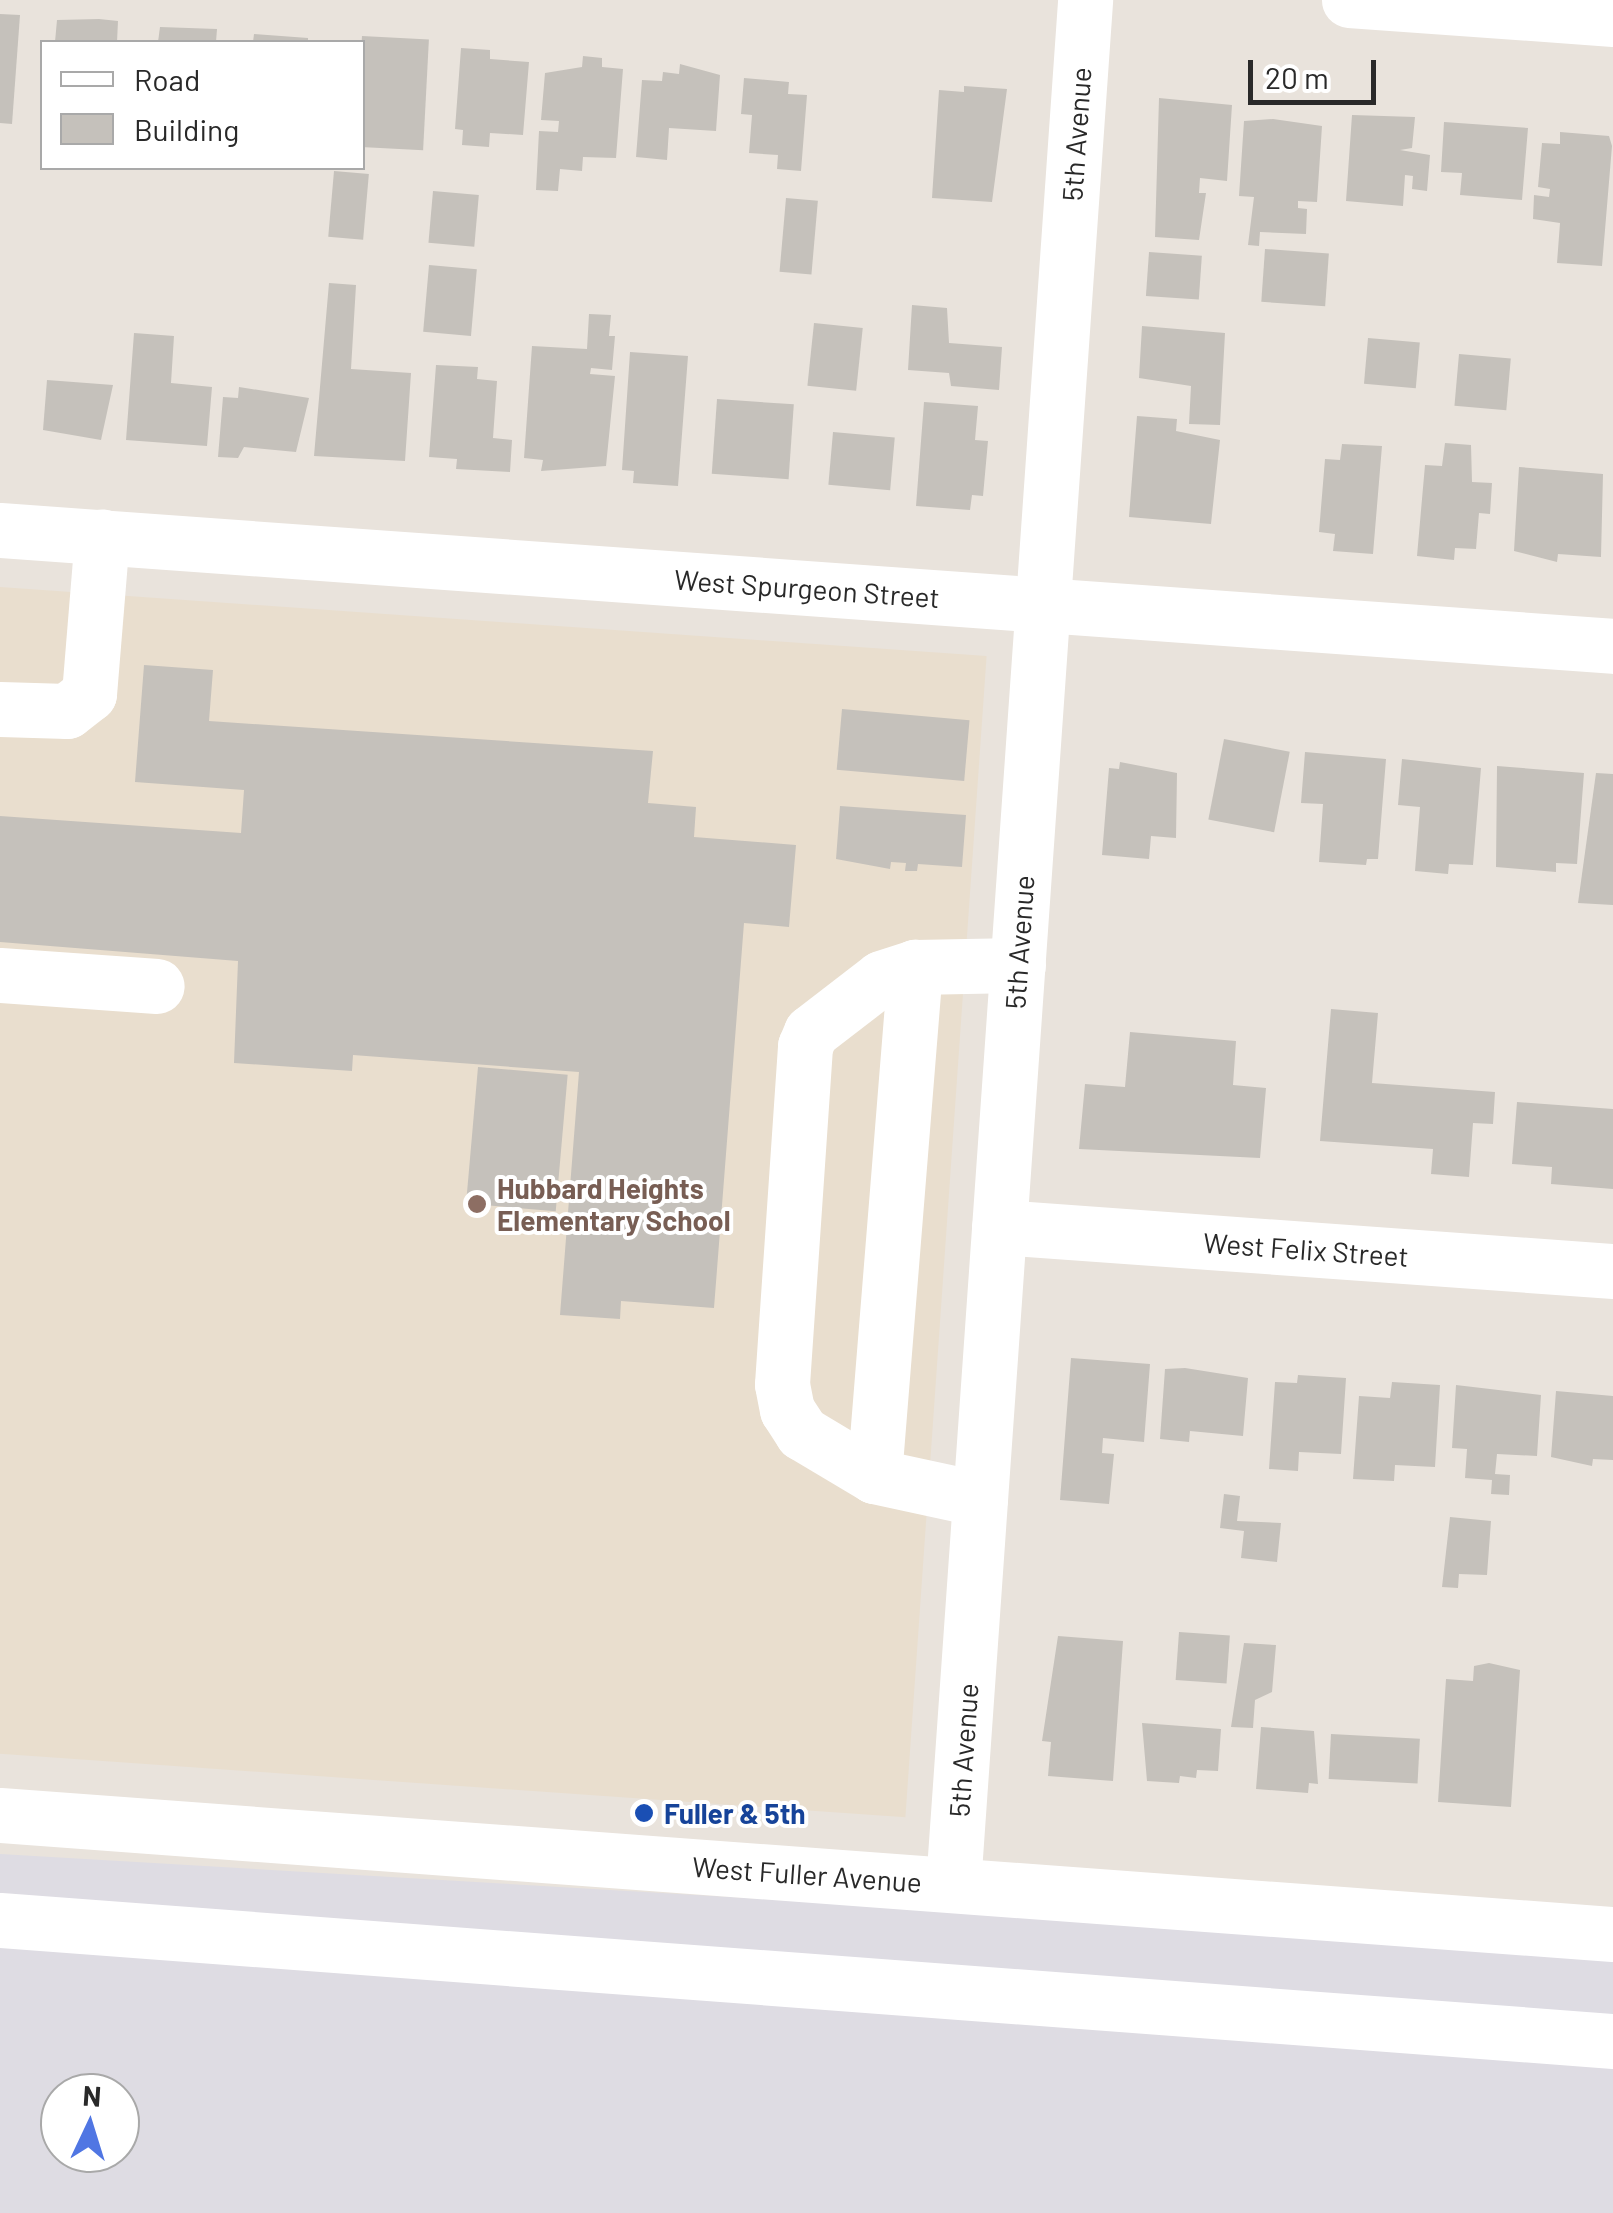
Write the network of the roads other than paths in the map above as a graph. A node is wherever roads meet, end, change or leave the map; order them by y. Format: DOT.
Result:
graph roads {
  1 [pos="1085,0"];
  2 [pos="1349,0"];
  3 [pos="1613,19"];
  4 [pos="0,530"];
  5 [pos="102,537"];
  6 [pos="1043,605"];
  7 [pos="1613,646"];
  8 [pos="0,709"];
  9 [pos="1018,965"];
  10 [pos="916,967"];
  11 [pos="0,975"];
  12 [pos="157,986"];
  13 [pos="999,1227"];
  14 [pos="1613,1271"];
  15 [pos="874,1476"];
  16 [pos="980,1499"];
  17 [pos="0,1815"];
  18 [pos="953,1884"];
  19 [pos="0,1920"];
  20 [pos="1613,1934"];
  21 [pos="1613,2040"];
  1 -- 6 [label="street, 5th Avenue"];
  2 -- 3 [label="street"];
  4 -- 5 [label="street, West Spurgeon Street"];
  5 -- 6 [label="street, West Spurgeon Street"];
  5 -- 8 [label="street"];
  6 -- 7 [label="street, West Spurgeon Street"];
  6 -- 9 [label="street, 5th Avenue"];
  9 -- 10 [label="street"];
  9 -- 13 [label="street, 5th Avenue"];
  10 -- 15 [label="street"];
  10 -- 15 [label="street"];
  11 -- 12 [label="street"];
  13 -- 14 [label="street, West Felix Street"];
  13 -- 16 [label="street, 5th Avenue"];
  15 -- 16 [label="street"];
  16 -- 18 [label="street, 5th Avenue"];
  17 -- 18 [label="street, West Fuller Avenue"];
  18 -- 20 [label="street, West Fuller Avenue"];
  19 -- 21 [label="street"];
}
